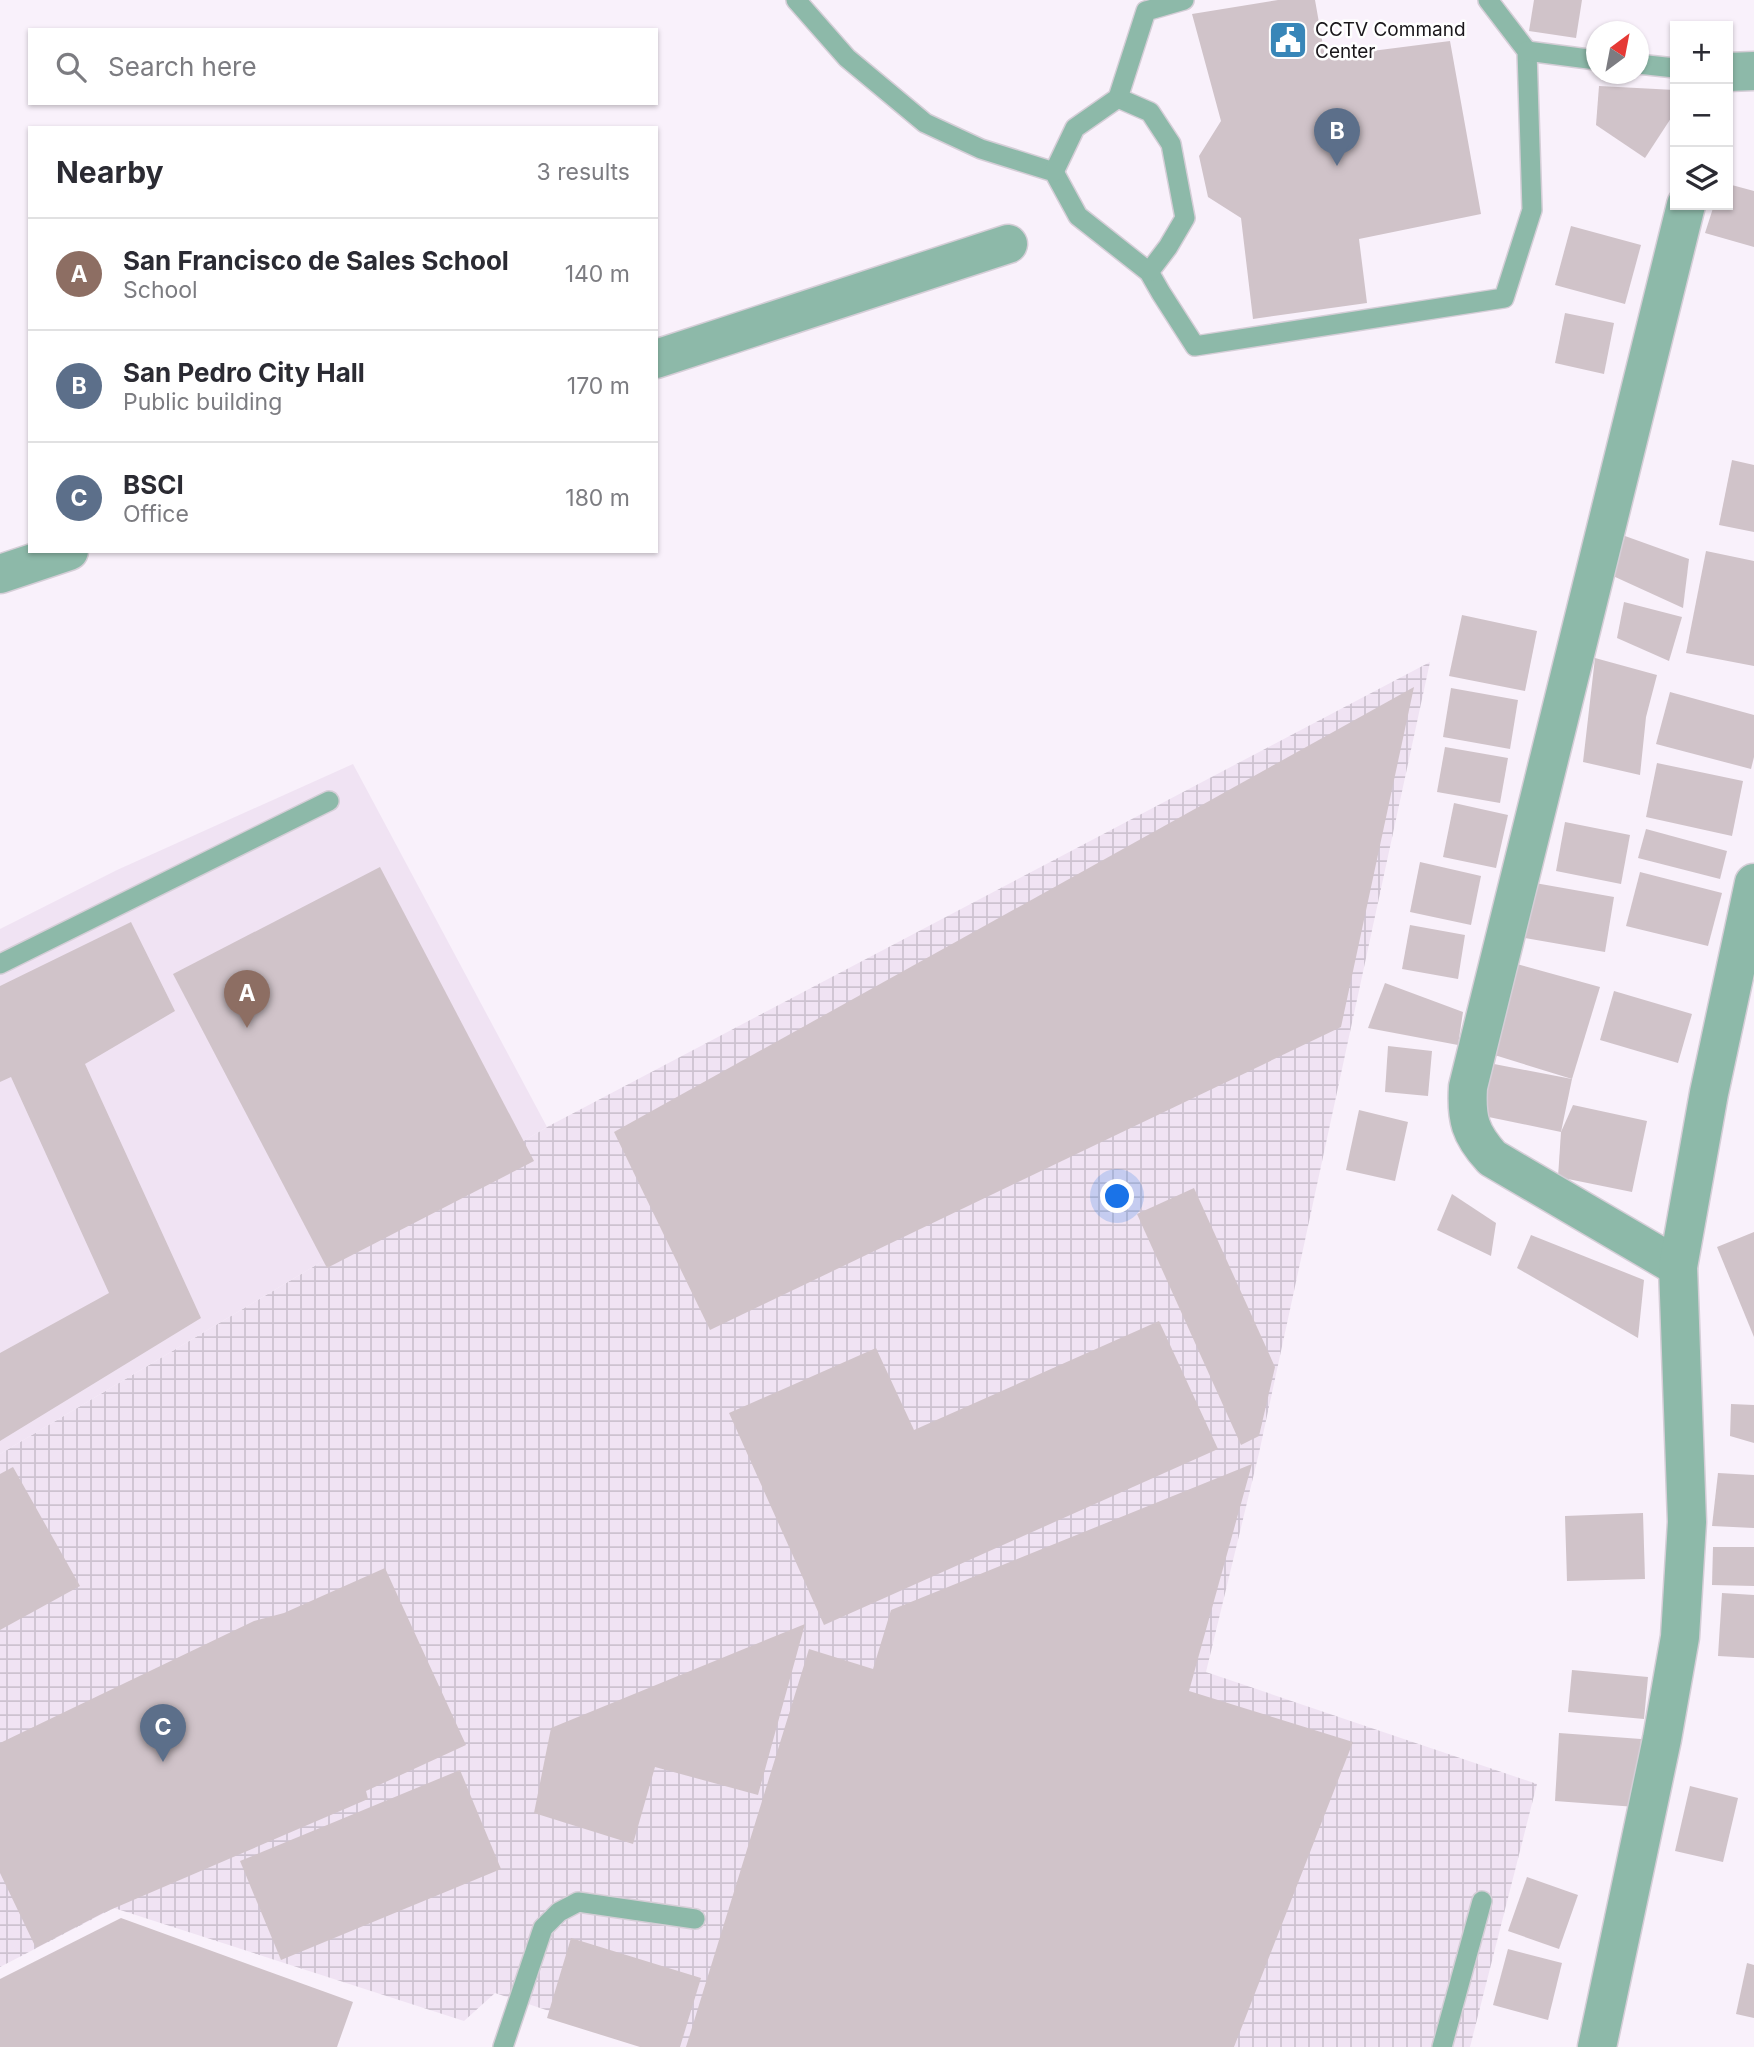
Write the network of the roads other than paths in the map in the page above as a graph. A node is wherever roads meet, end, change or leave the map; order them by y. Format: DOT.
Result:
graph roads {
  1 [pos="796,0"];
  2 [pos="1184,0"];
  3 [pos="1488,0"];
  4 [pos="1527,51"];
  5 [pos="1586,59"];
  6 [pos="1649,65"];
  7 [pos="1670,67"];
  8 [pos="1754,71"];
  9 [pos="1733,72"];
  10 [pos="1118,99"];
  11 [pos="1054,172"];
  12 [pos="1685,210"];
  13 [pos="1008,244"];
  14 [pos="1149,271"];
  15 [pos="658,358"];
  16 [pos="63,553"];
  17 [pos="0,574"];
  18 [pos="329,801"];
  19 [pos="1754,883"];
  20 [pos="0,964"];
  21 [pos="1678,1267"];
  22 [pos="1482,1901"];
  23 [pos="695,1919"];
  24 [pos="503,2047"];
  25 [pos="1442,2047"];
  26 [pos="1597,2047"];
  1 -- 11 [label="lane"];
  2 -- 10 [label="lane"];
  3 -- 4 [label="lane"];
  4 -- 5 [label="lane"];
  4 -- 14 [label="lane"];
  6 -- 7 [label="lane"];
  8 -- 9 [label="street"];
  10 -- 11 [label="lane"];
  10 -- 14 [label="lane"];
  11 -- 14 [label="lane"];
  12 -- 21 [label="street"];
  13 -- 15 [label="street"];
  16 -- 17 [label="street"];
  18 -- 20 [label="lane"];
  19 -- 21 [label="street"];
  21 -- 26 [label="street"];
  22 -- 25 [label="lane"];
  23 -- 24 [label="lane"];
}
